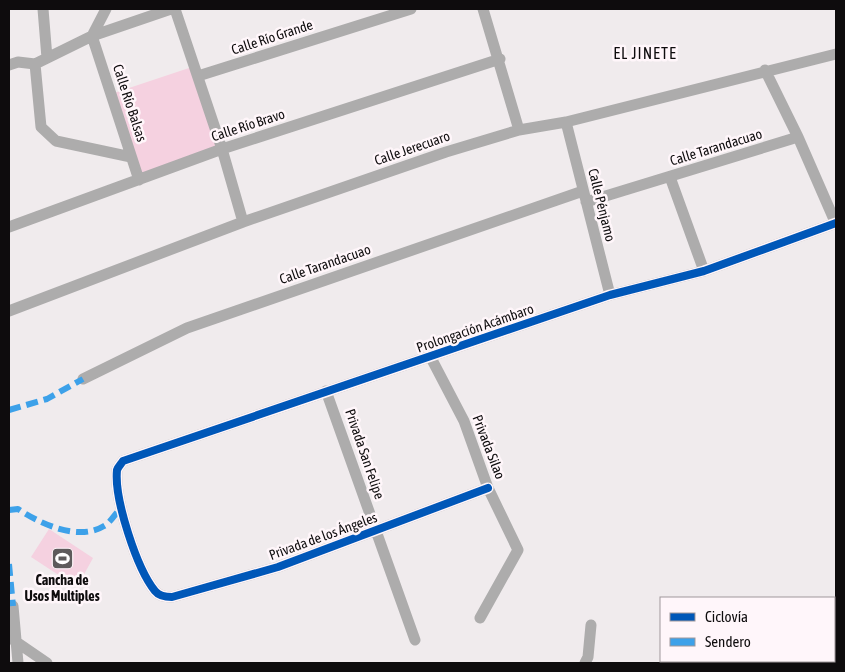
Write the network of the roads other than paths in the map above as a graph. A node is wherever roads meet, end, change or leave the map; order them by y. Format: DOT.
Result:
graph roads {
  1 [pos="44,9"];
  2 [pos="106,9"];
  3 [pos="170,9"];
  4 [pos="175,9"];
  5 [pos="411,9"];
  6 [pos="483,9"];
  7 [pos="92,36"];
  8 [pos="836,54"];
  9 [pos="47,58"];
  10 [pos="500,59"];
  11 [pos="34,64"];
  12 [pos="9,65"];
  13 [pos="764,70"];
  14 [pos="198,76"];
  15 [pos="566,122"];
  16 [pos="519,130"];
  17 [pos="798,137"];
  18 [pos="222,149"];
  19 [pos="131,157"];
  20 [pos="670,177"];
  21 [pos="139,180"];
  22 [pos="585,196"];
  23 [pos="243,222"];
  24 [pos="836,223"];
  25 [pos="9,226"];
  26 [pos="704,271"];
  27 [pos="610,295"];
  28 [pos="9,311"];
  29 [pos="430,356"];
  30 [pos="83,379"];
  31 [pos="326,391"];
  32 [pos="488,488"];
  33 [pos="376,531"];
  34 [pos="163,597"];
  35 [pos="13,606"];
  36 [pos="480,618"];
  37 [pos="591,625"];
  38 [pos="13,639"];
  39 [pos="415,640"];
  40 [pos="18,663"];
  41 [pos="47,663"];
  42 [pos="585,663"];
  1 -- 9 [label="street"];
  2 -- 7 [label="street"];
  3 -- 7 [label="street"];
  4 -- 14 [label="street"];
  5 -- 14 [label="street, Calle Río Grande"];
  6 -- 10 [label="street"];
  7 -- 9 [label="street"];
  7 -- 19 [label="street, Calle Río Balsas"];
  8 -- 13 [label="street, Calle Jerecuaro"];
  9 -- 11 [label="street"];
  10 -- 16 [label="street"];
  10 -- 18 [label="street, Calle Río Bravo"];
  11 -- 12 [label="street"];
  11 -- 19 [label="street"];
  13 -- 15 [label="street, Calle Jerecuaro"];
  13 -- 17 [label="street"];
  14 -- 18 [label="street"];
  15 -- 16 [label="street, Calle Jerecuaro"];
  15 -- 22 [label="street, Calle Pénjamo"];
  16 -- 23 [label="street, Calle Jerecuaro"];
  17 -- 20 [label="street, Calle Tarandacuao"];
  17 -- 24 [label="street"];
  18 -- 21 [label="street, Calle Río Bravo"];
  18 -- 23 [label="street"];
  19 -- 21 [label="street, Calle Río Balsas"];
  20 -- 22 [label="street, Calle Tarandacuao"];
  20 -- 26 [label="street"];
  21 -- 25 [label="street, Calle Río Bravo"];
  22 -- 27 [label="street, Calle Pénjamo"];
  22 -- 30 [label="street, Calle Tarandacuao"];
  23 -- 28 [label="street, Calle Jerecuaro"];
  24 -- 26 [label="street, Prolongación Acámbaro"];
  26 -- 27 [label="street, Prolongación Acámbaro"];
  27 -- 29 [label="street, Prolongación Acámbaro"];
  29 -- 31 [label="street, Prolongación Acámbaro"];
  29 -- 32 [label="street, Privada Silao"];
  31 -- 33 [label="street, Privada San Felipe"];
  31 -- 34 [label="street, Prolongación Acámbaro"];
  32 -- 33 [label="street, Privada de los Ángeles"];
  32 -- 36 [label="street, Privada Silao"];
  33 -- 34 [label="street, Privada de los Ángeles"];
  33 -- 39 [label="street, Privada San Felipe"];
  35 -- 38 [label="street"];
  37 -- 42 [label="street"];
  38 -- 40 [label="street"];
  38 -- 41 [label="street"];
}
